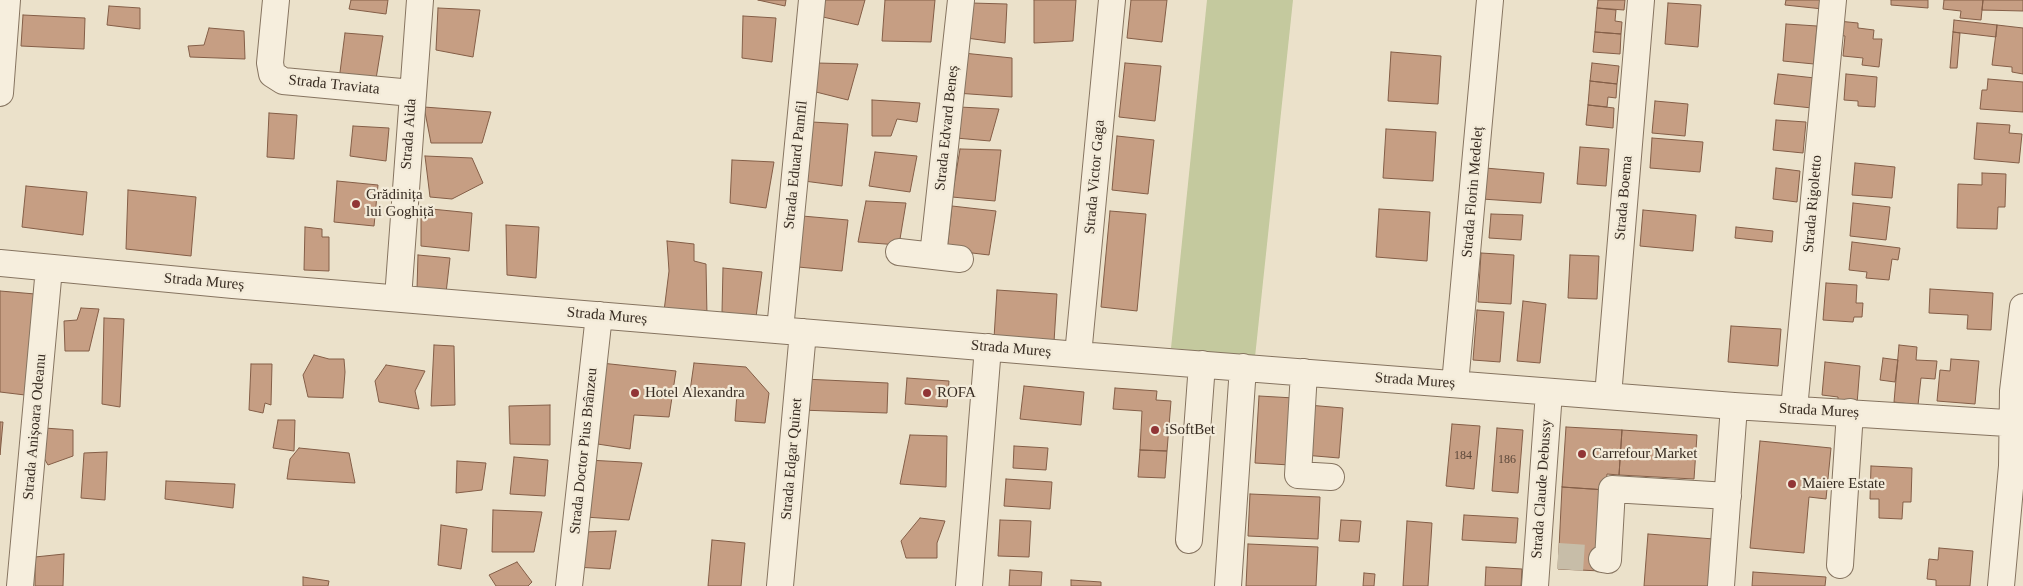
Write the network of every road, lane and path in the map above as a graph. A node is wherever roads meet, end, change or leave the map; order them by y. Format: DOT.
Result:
graph roads {
  1 [pos="7,0"];
  2 [pos="276,0"];
  3 [pos="420,0"];
  4 [pos="812,0"];
  5 [pos="961,0"];
  6 [pos="1112,0"];
  7 [pos="1490,0"];
  8 [pos="1640,0"];
  9 [pos="1833,0"];
  10 [pos="0,93"];
  11 [pos="412,93"];
  12 [pos="899,252"];
  13 [pos="933,256"];
  14 [pos="960,258"];
  15 [pos="0,263"];
  16 [pos="49,268"];
  17 [pos="398,298"];
  18 [pos="2023,307"];
  19 [pos="599,315"];
  20 [pos="792,331"];
  21 [pos="988,347"];
  22 [pos="1078,355"];
  23 [pos="1202,364"];
  24 [pos="1243,367"];
  25 [pos="1304,372"];
  26 [pos="1455,384"];
  27 [pos="1549,392"];
  28 [pos="1608,396"];
  29 [pos="1734,406"];
  30 [pos="1794,409"];
  31 [pos="1850,412"];
  32 [pos="2018,424"];
  33 [pos="1331,477"];
  34 [pos="1728,496"];
  35 [pos="1189,540"];
  36 [pos="2014,544"];
  37 [pos="1602,559"];
  38 [pos="1840,565"];
  39 [pos="20,586"];
  40 [pos="569,586"];
  41 [pos="780,586"];
  42 [pos="969,586"];
  43 [pos="1228,586"];
  44 [pos="1535,586"];
  45 [pos="1721,586"];
  46 [pos="2000,586"];
  1 -- 10 [label="street"];
  2 -- 11 [label="street, Strada Traviata"];
  3 -- 11 [label="street, Strada Aida"];
  4 -- 20 [label="street, Strada Eduard Pamfil"];
  5 -- 13 [label="street, Strada Edvard Beneș"];
  6 -- 22 [label="street, Strada Victor Gaga"];
  7 -- 26 [label="street, Strada Florin Medeleț"];
  8 -- 28 [label="street, Strada Boema"];
  9 -- 30 [label="street, Strada Rigoletto"];
  11 -- 17 [label="street, Strada Aida"];
  12 -- 13 [label="street"];
  13 -- 14 [label="street"];
  15 -- 16 [label="street, Strada Mureș"];
  16 -- 17 [label="street, Strada Mureș"];
  16 -- 39 [label="street, Strada Anișoara Odeanu"];
  17 -- 19 [label="street, Strada Mureș"];
  18 -- 32 [label="street"];
  19 -- 20 [label="street, Strada Mureș"];
  19 -- 40 [label="street, Strada Doctor Pius Brânzeu"];
  20 -- 21 [label="street, Strada Mureș"];
  20 -- 41 [label="street, Strada Edgar Quinet"];
  21 -- 22 [label="street, Strada Mureș"];
  21 -- 42 [label="street"];
  22 -- 23 [label="street, Strada Mureș"];
  23 -- 24 [label="street, Strada Mureș"];
  23 -- 35 [label="street"];
  24 -- 25 [label="street, Strada Mureș"];
  24 -- 43 [label="street"];
  25 -- 26 [label="street, Strada Mureș"];
  25 -- 33 [label="street"];
  26 -- 27 [label="street, Strada Mureș"];
  27 -- 28 [label="street, Strada Mureș"];
  27 -- 44 [label="street, Strada Claude Debussy"];
  28 -- 29 [label="street, Strada Mureș"];
  29 -- 30 [label="street, Strada Mureș"];
  29 -- 34 [label="street"];
  30 -- 31 [label="street, Strada Mureș"];
  31 -- 32 [label="street, Strada Mureș"];
  31 -- 38 [label="street"];
  32 -- 36 [label="street"];
  34 -- 37 [label="street"];
  34 -- 45 [label="street"];
  36 -- 46 [label="street"];
}
